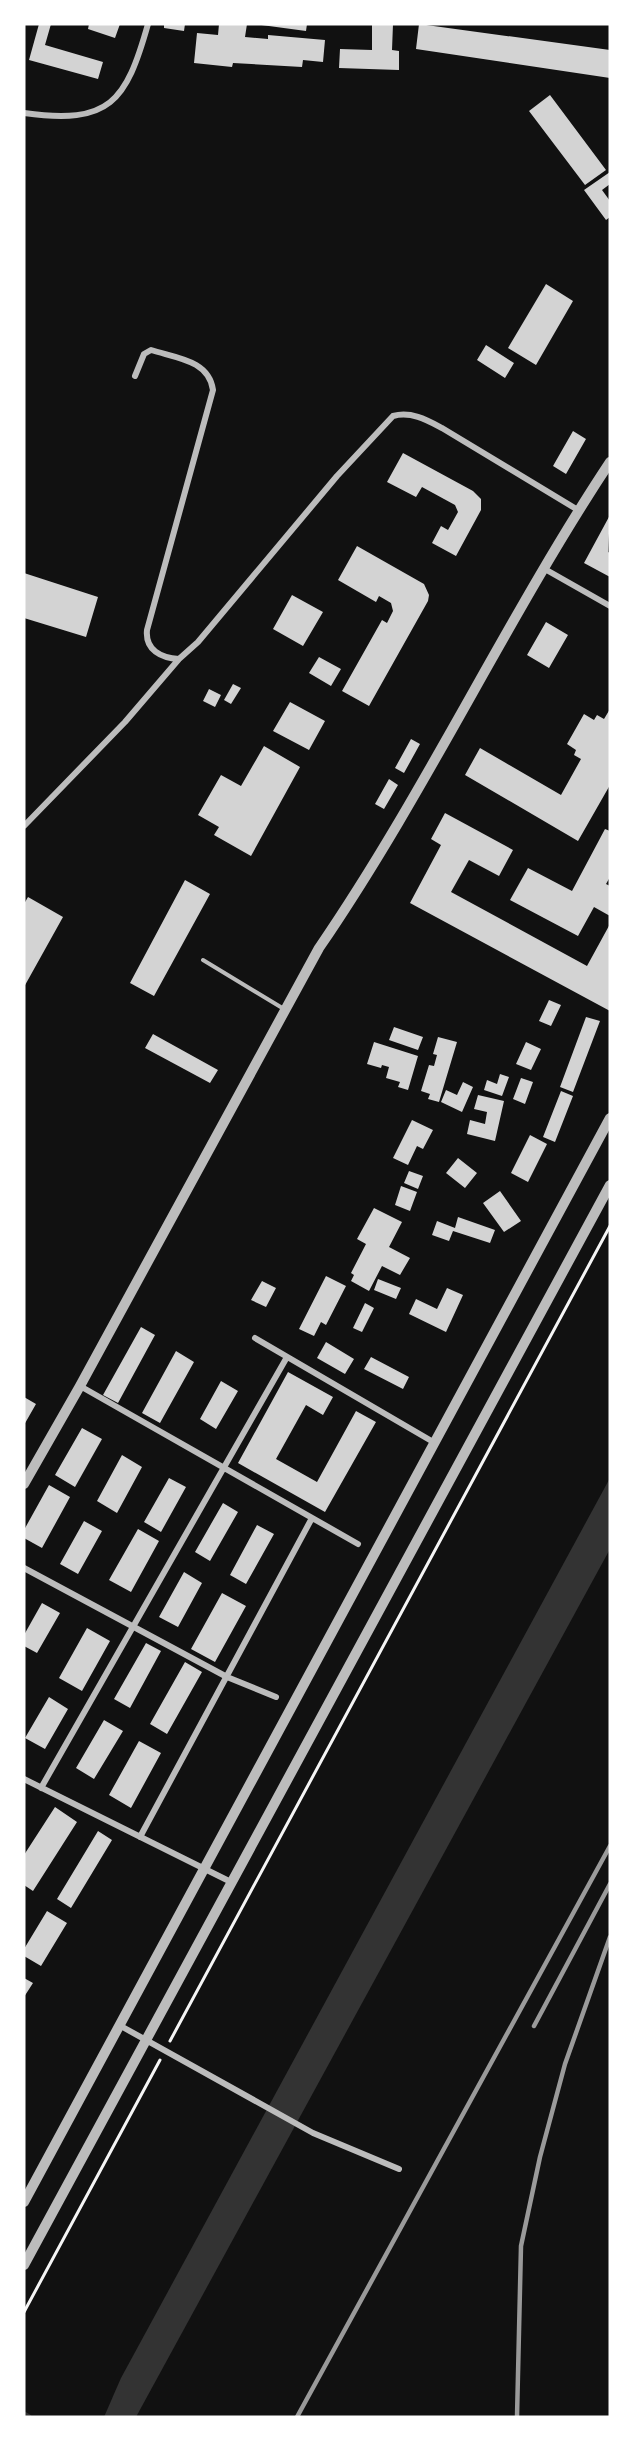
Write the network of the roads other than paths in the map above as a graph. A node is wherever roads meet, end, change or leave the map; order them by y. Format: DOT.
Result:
graph roads {
  1 [pos="148,24"];
  2 [pos="24,113"];
  3 [pos="135,376"];
  4 [pos="610,462"];
  5 [pos="578,510"];
  6 [pos="543,568"];
  7 [pos="610,606"];
  8 [pos="179,660"];
  9 [pos="24,826"];
  10 [pos="202,960"];
  11 [pos="285,1010"];
  12 [pos="610,1118"];
  13 [pos="610,1185"];
  14 [pos="255,1338"];
  15 [pos="287,1357"];
  16 [pos="80,1386"];
  17 [pos="435,1443"];
  18 [pos="222,1467"];
  19 [pos="24,1484"];
  20 [pos="312,1518"];
  21 [pos="357,1544"];
  22 [pos="24,1568"];
  23 [pos="132,1626"];
  24 [pos="227,1677"];
  25 [pos="276,1697"];
  26 [pos="24,1779"];
  27 [pos="41,1788"];
  28 [pos="140,1837"];
  29 [pos="204,1869"];
  30 [pos="231,1882"];
  31 [pos="119,2025"];
  32 [pos="147,2040"];
  33 [pos="399,2169"];
  34 [pos="24,2202"];
  35 [pos="24,2265"];
  1 -- 2 [label="street"];
  3 -- 8 [label="street"];
  4 -- 5 [label="street"];
  5 -- 6 [label="street"];
  5 -- 8 [label="street"];
  6 -- 7 [label="street"];
  6 -- 11 [label="street"];
  8 -- 9 [label="street"];
  10 -- 11 [label="lane"];
  11 -- 16 [label="street"];
  12 -- 17 [label="street"];
  13 -- 30 [label="street"];
  14 -- 15 [label="street"];
  15 -- 17 [label="street"];
  15 -- 18 [label="street"];
  16 -- 18 [label="street"];
  16 -- 19 [label="street"];
  17 -- 29 [label="street"];
  18 -- 20 [label="street"];
  18 -- 23 [label="street"];
  20 -- 21 [label="street"];
  20 -- 24 [label="street"];
  22 -- 23 [label="street"];
  23 -- 24 [label="street"];
  23 -- 27 [label="street"];
  24 -- 25 [label="street"];
  24 -- 28 [label="street"];
  26 -- 27 [label="street"];
  27 -- 28 [label="street"];
  28 -- 29 [label="street"];
  29 -- 30 [label="street"];
  29 -- 31 [label="street"];
  30 -- 32 [label="street"];
  31 -- 32 [label="street"];
  31 -- 34 [label="street"];
  32 -- 33 [label="street"];
  32 -- 35 [label="street"];
}
